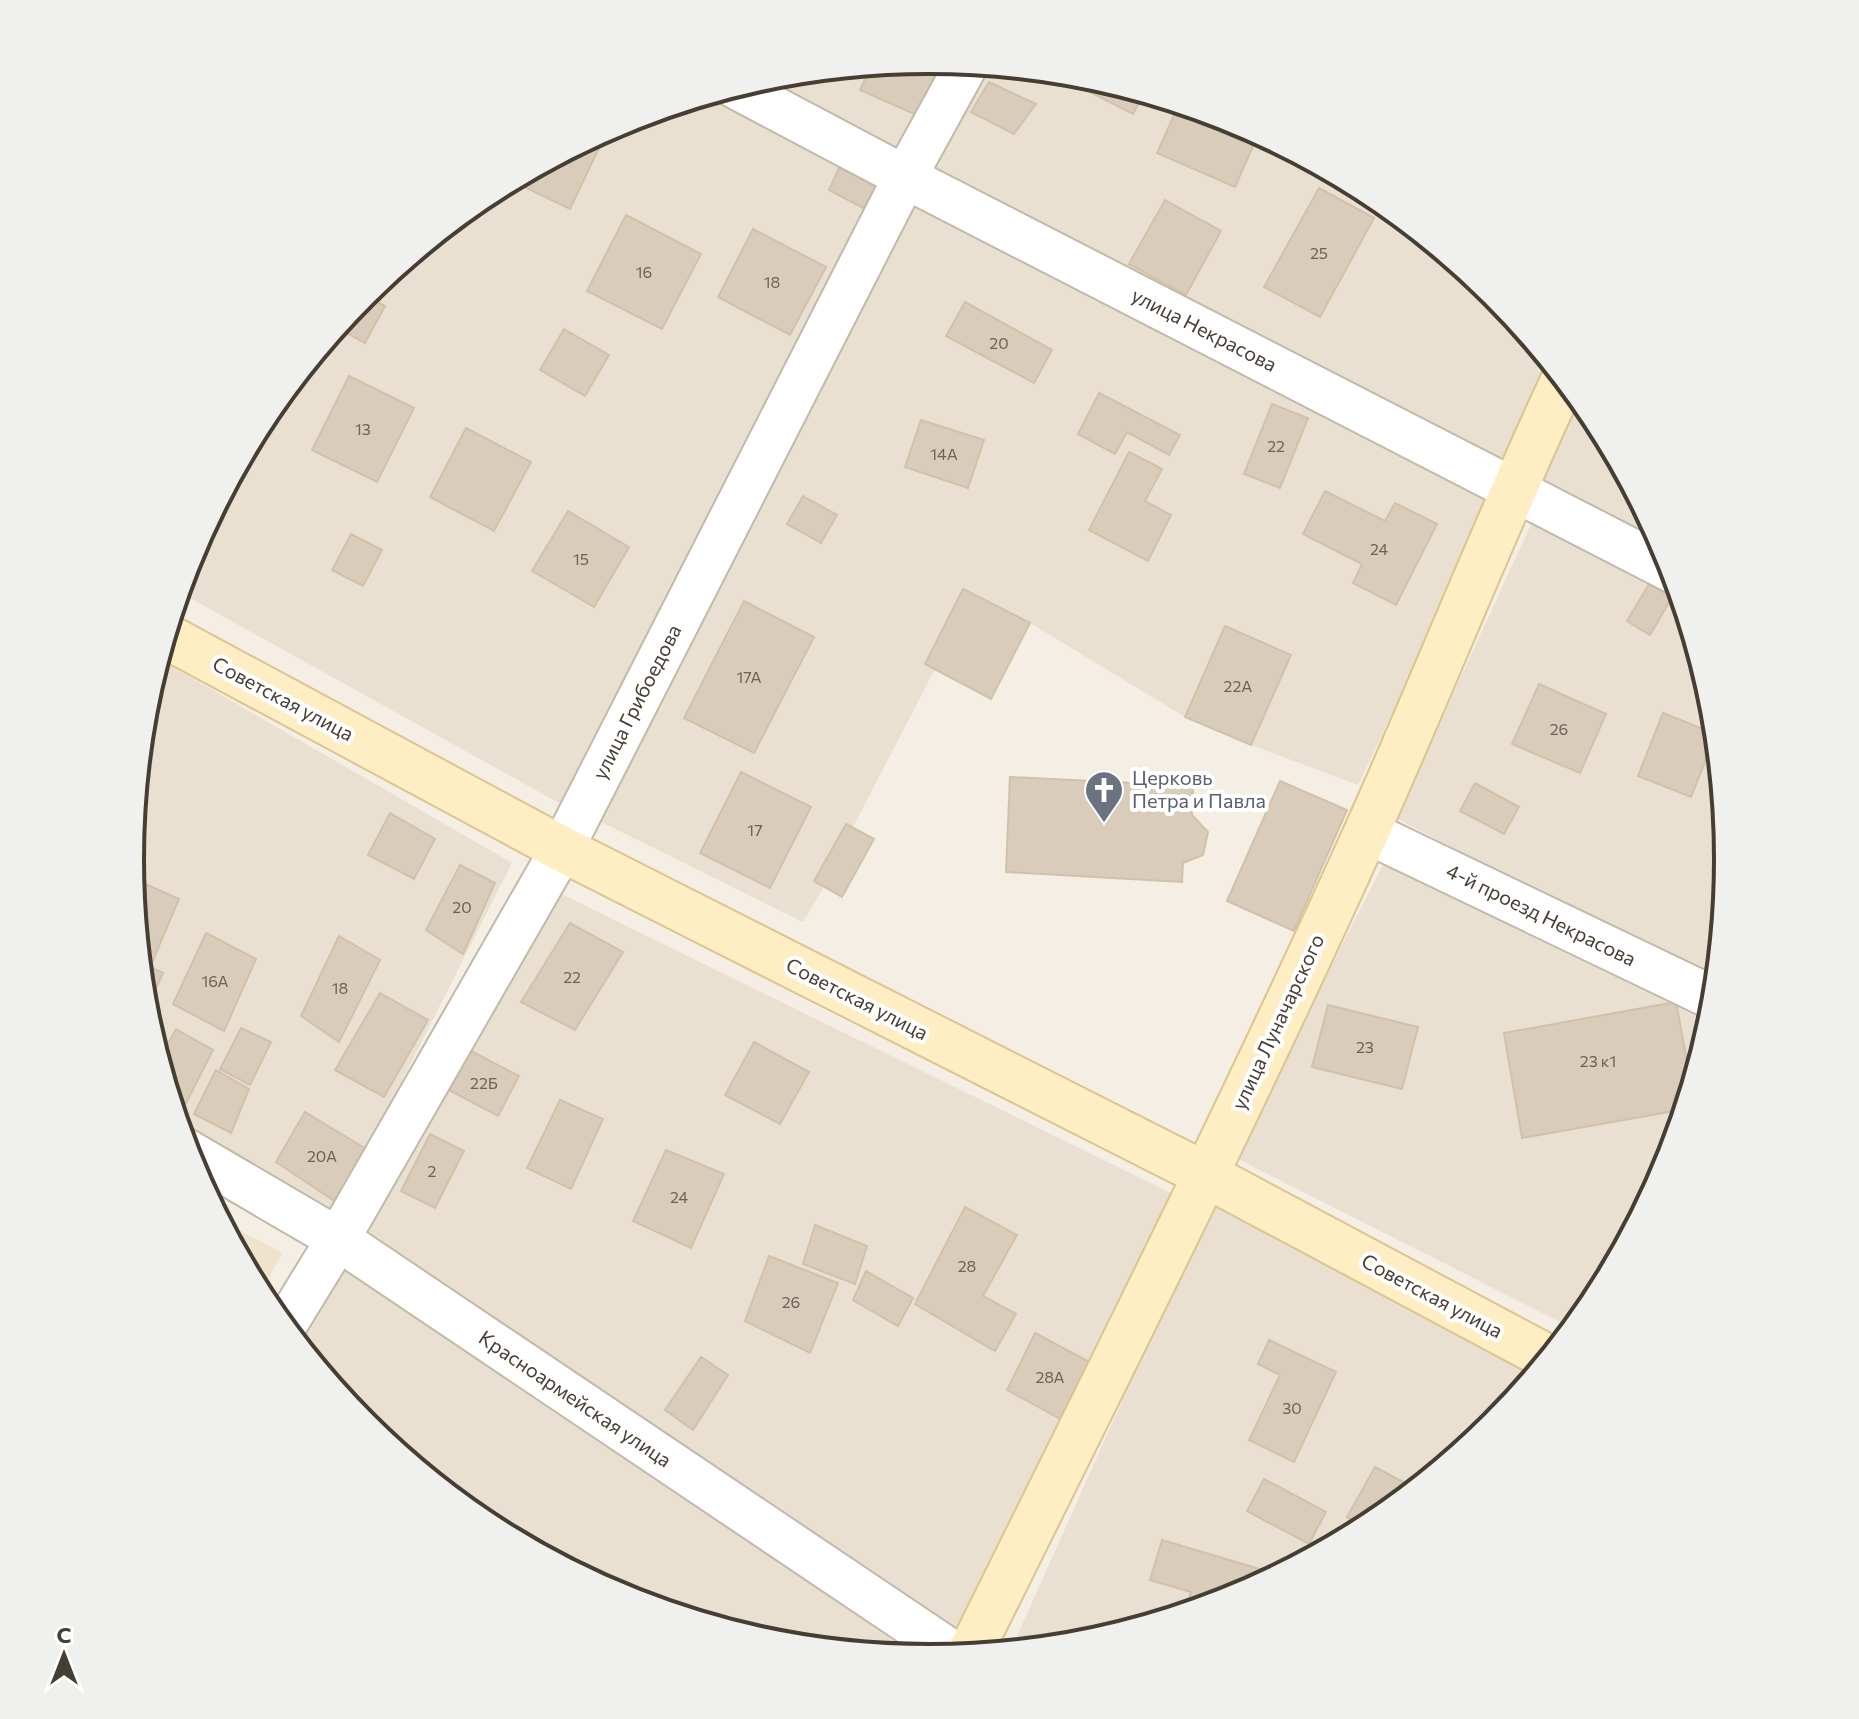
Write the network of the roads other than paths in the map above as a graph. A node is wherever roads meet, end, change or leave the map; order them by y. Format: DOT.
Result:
graph roads {
  1 [pos="961,75"];
  2 [pos="750,95"];
  3 [pos="905,177"];
  4 [pos="1559,390"];
  5 [pos="1513,488"];
  6 [pos="1656,563"];
  7 [pos="176,641"];
  8 [pos="1367,832"];
  9 [pos="562,849"];
  10 [pos="1703,993"];
  11 [pos="204,1161"];
  12 [pos="1206,1175"];
  13 [pos="338,1239"];
  14 [pos="291,1316"];
  15 [pos="1540,1353"];
  16 [pos="975,1643"];
  17 [pos="941,1645"];
  1 -- 3 [label="street, улица Грибоедова"];
  2 -- 3 [label="street, улица Некрасова"];
  3 -- 5 [label="street, улица Некрасова"];
  3 -- 9 [label="street, улица Грибоедова"];
  4 -- 5 [label="street, улица Луначарского"];
  5 -- 6 [label="street, улица Некрасова"];
  5 -- 8 [label="street, улица Луначарского"];
  7 -- 9 [label="street, Советская улица"];
  8 -- 10 [label="street, 4-й проезд Некрасова"];
  8 -- 12 [label="street, улица Луначарского"];
  9 -- 12 [label="street, Советская улица"];
  9 -- 13 [label="street, улица Грибоедова"];
  11 -- 13 [label="street, Красноармейская улица"];
  12 -- 15 [label="street, Советская улица"];
  12 -- 16 [label="street, улица Луначарского"];
  13 -- 14 [label="street, улица Грибоедова"];
  13 -- 17 [label="street, Красноармейская улица"];
}
